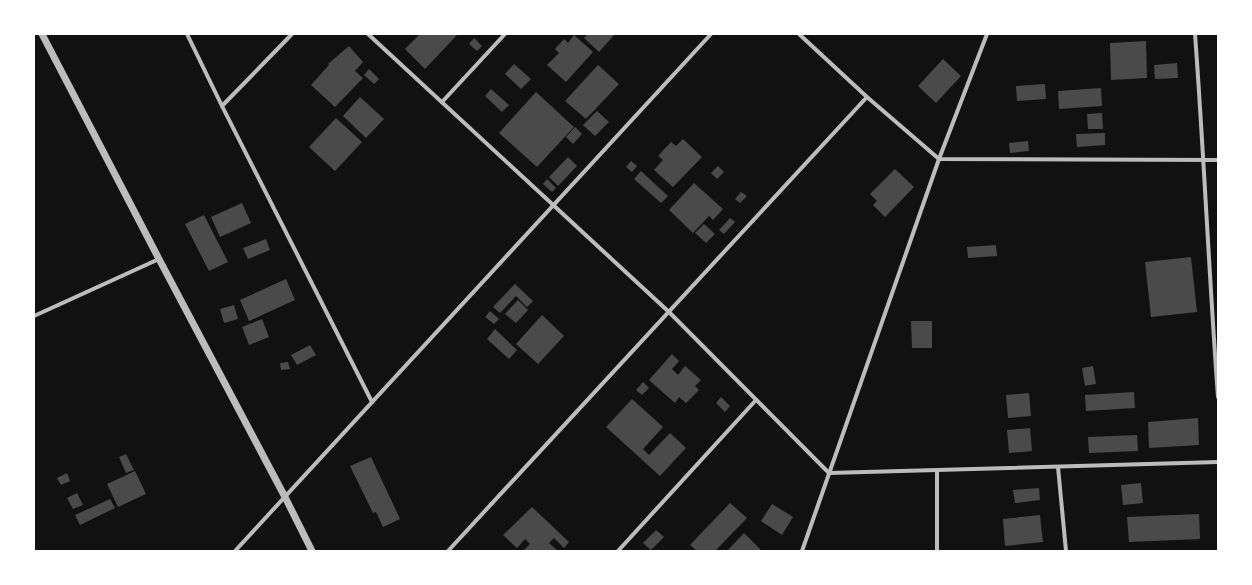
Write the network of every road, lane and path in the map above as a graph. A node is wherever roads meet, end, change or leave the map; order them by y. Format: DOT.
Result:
graph roads {
  1 [pos="42,34"];
  2 [pos="188,34"];
  3 [pos="292,34"];
  4 [pos="368,34"];
  5 [pos="504,34"];
  6 [pos="711,34"];
  7 [pos="799,34"];
  8 [pos="986,34"];
  9 [pos="1195,34"];
  10 [pos="867,97"];
  11 [pos="442,102"];
  12 [pos="222,106"];
  13 [pos="939,159"];
  14 [pos="1204,160"];
  15 [pos="1218,160"];
  16 [pos="553,205"];
  17 [pos="159,259"];
  18 [pos="1212,310"];
  19 [pos="1218,310"];
  20 [pos="669,312"];
  21 [pos="34,316"];
  22 [pos="1218,397"];
  23 [pos="756,400"];
  24 [pos="372,402"];
  25 [pos="1218,462"];
  26 [pos="1058,467"];
  27 [pos="937,470"];
  28 [pos="829,473"];
  29 [pos="285,497"];
  30 [pos="235,551"];
  31 [pos="312,551"];
  32 [pos="448,551"];
  33 [pos="618,551"];
  34 [pos="802,551"];
  35 [pos="937,551"];
  36 [pos="1066,551"];
  1 -- 17 [label="street"];
  2 -- 12 [label="street"];
  3 -- 12 [label="street"];
  4 -- 11 [label="street"];
  5 -- 11 [label="street"];
  6 -- 16 [label="street"];
  7 -- 10 [label="street"];
  8 -- 13 [label="street"];
  9 -- 14 [label="street"];
  10 -- 13 [label="street"];
  10 -- 20 [label="street"];
  11 -- 16 [label="street"];
  12 -- 24 [label="street"];
  13 -- 14 [label="street"];
  13 -- 28 [label="street"];
  14 -- 15 [label="street"];
  14 -- 18 [label="street"];
  16 -- 20 [label="street"];
  16 -- 24 [label="street"];
  17 -- 21 [label="street"];
  17 -- 29 [label="street"];
  18 -- 19 [label="street"];
  18 -- 22 [label="street"];
  20 -- 23 [label="street"];
  20 -- 32 [label="street"];
  23 -- 28 [label="street"];
  23 -- 33 [label="street"];
  24 -- 29 [label="street"];
  25 -- 26 [label="street"];
  26 -- 27 [label="street"];
  26 -- 36 [label="street"];
  27 -- 28 [label="street"];
  27 -- 35 [label="street"];
  28 -- 34 [label="street"];
  29 -- 30 [label="street"];
  29 -- 31 [label="street"];
}
